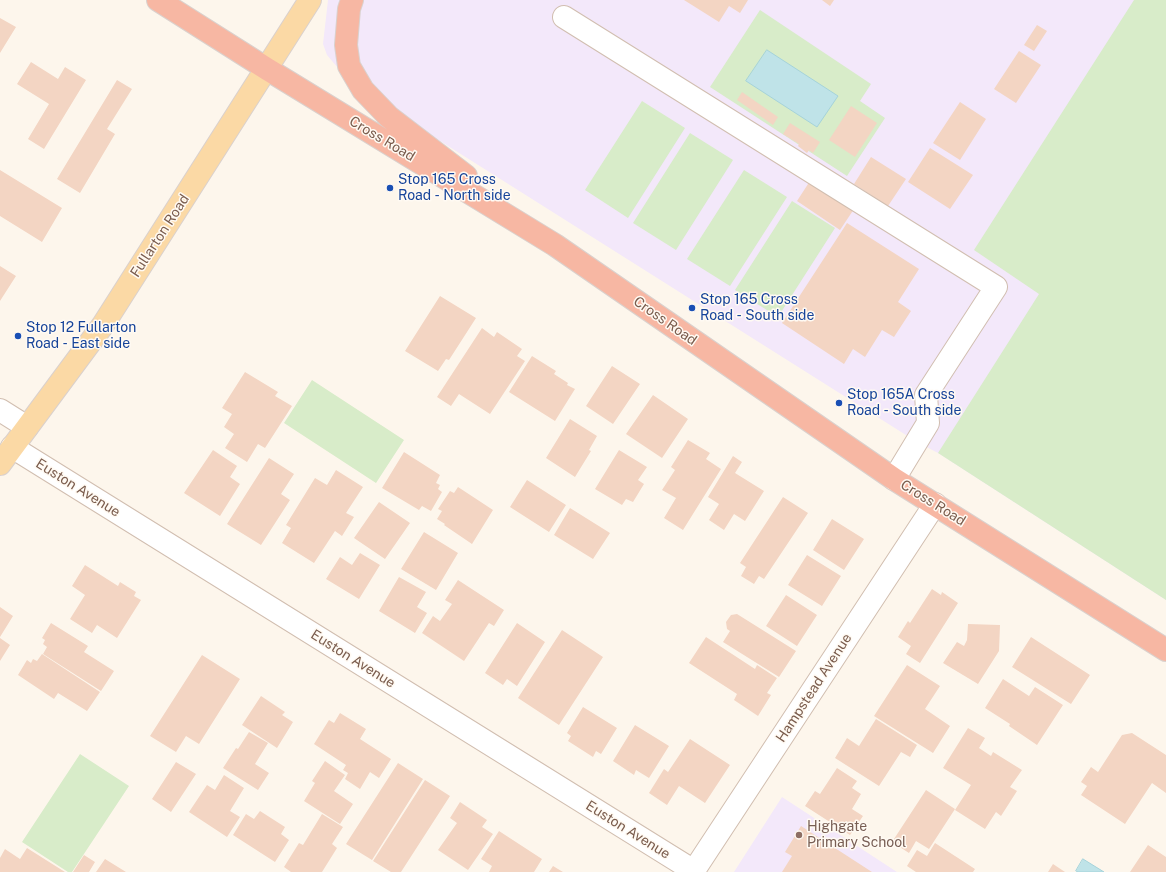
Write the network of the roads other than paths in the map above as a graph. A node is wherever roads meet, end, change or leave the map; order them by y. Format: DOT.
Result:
graph roads {
  1 [pos="158,0"];
  2 [pos="310,0"];
  3 [pos="352,0"];
  4 [pos="564,17"];
  5 [pos="267,69"];
  6 [pos="555,245"];
  7 [pos="0,410"];
  8 [pos="27,427"];
  9 [pos="6,455"];
  10 [pos="894,478"];
  11 [pos="935,504"];
  12 [pos="1166,650"];
  13 [pos="693,871"];
  1 -- 5 [label="highway, Cross Road"];
  2 -- 5 [label="main road, Fullarton Road"];
  3 -- 6 [label="highway"];
  4 -- 10 [label="street"];
  5 -- 6 [label="highway, Cross Road"];
  5 -- 8 [label="main road, Fullarton Road"];
  6 -- 10 [label="highway, Cross Road"];
  7 -- 8 [label="street"];
  8 -- 9 [label="main road, Fullarton Road"];
  9 -- 13 [label="street, Euston Avenue"];
  10 -- 11 [label="highway, Cross Road"];
  11 -- 12 [label="highway, Cross Road"];
  11 -- 13 [label="street, Hampstead Avenue"];
}
